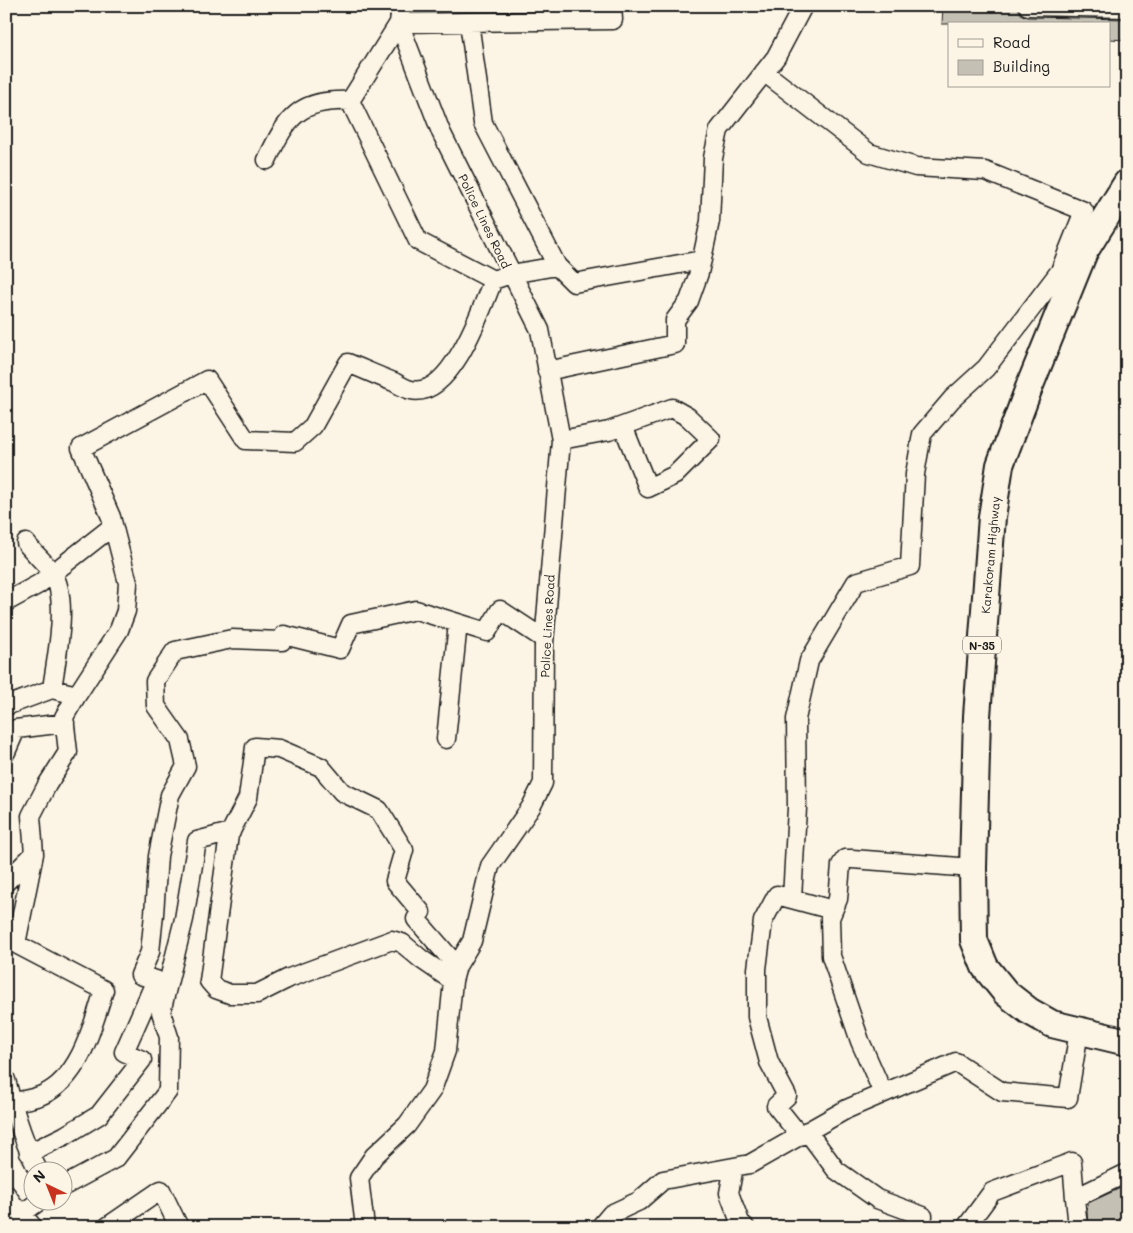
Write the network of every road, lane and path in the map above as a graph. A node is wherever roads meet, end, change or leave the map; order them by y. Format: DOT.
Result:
graph roads {
  1 [pos="612,6"];
  2 [pos="803,6"];
  3 [pos="1028,6"];
  4 [pos="1088,7"];
  5 [pos="1127,8"];
  6 [pos="400,15"];
  7 [pos="469,22"];
  8 [pos="764,72"];
  9 [pos="350,101"];
  10 [pos="266,160"];
  11 [pos="1127,183"];
  12 [pos="702,260"];
  13 [pos="557,266"];
  14 [pos="510,274"];
  15 [pos="493,280"];
  16 [pos="548,370"];
  17 [pos="623,426"];
  18 [pos="561,440"];
  19 [pos="113,526"];
  20 [pos="26,543"];
  21 [pos="52,573"];
  22 [pos="6,602"];
  23 [pos="458,623"];
  24 [pos="544,639"];
  25 [pos="52,690"];
  26 [pos="77,695"];
  27 [pos="6,706"];
  28 [pos="65,723"];
  29 [pos="446,738"];
  30 [pos="6,752"];
  31 [pos="231,832"];
  32 [pos="34,854"];
  33 [pos="973,868"];
  34 [pos="6,882"];
  35 [pos="792,899"];
  36 [pos="833,910"];
  37 [pos="455,973"];
  38 [pos="1079,1031"];
  39 [pos="1127,1042"];
  40 [pos="6,1080"];
  41 [pos="883,1093"];
  42 [pos="12,1103"];
  43 [pos="804,1134"];
  44 [pos="29,1153"];
  45 [pos="33,1160"];
  46 [pos="734,1167"];
  47 [pos="1127,1173"];
  48 [pos="72,1182"];
  49 [pos="6,1194"];
  50 [pos="1075,1198"];
  51 [pos="923,1216"];
  52 [pos="27,1220"];
  53 [pos="107,1227"];
  54 [pos="179,1227"];
  55 [pos="365,1227"];
  56 [pos="600,1227"];
  57 [pos="746,1227"];
  58 [pos="966,1227"];
  59 [pos="1078,1227"];
  1 -- 7 [label="street"];
  2 -- 8 [label="street"];
  3 -- 4 [label="street"];
  4 -- 5 [label="street"];
  6 -- 7 [label="street"];
  6 -- 9 [label="street"];
  6 -- 14 [label="street, Police Lines Road"];
  7 -- 13 [label="street"];
  8 -- 12 [label="street"];
  8 -- 35 [label="street"];
  9 -- 10 [label="street"];
  9 -- 15 [label="street"];
  11 -- 33 [label="highway, Karakoram Highway / N-35"];
  12 -- 13 [label="street"];
  12 -- 16 [label="street"];
  13 -- 14 [label="street"];
  14 -- 15 [label="street"];
  14 -- 16 [label="street, Police Lines Road"];
  15 -- 19 [label="street"];
  16 -- 18 [label="street, Police Lines Road"];
  17 -- 17 [label="street"];
  17 -- 18 [label="street"];
  18 -- 24 [label="street, Police Lines Road"];
  19 -- 21 [label="street"];
  19 -- 26 [label="street"];
  20 -- 21 [label="street"];
  21 -- 22 [label="street"];
  21 -- 25 [label="street"];
  23 -- 24 [label="street"];
  23 -- 29 [label="street"];
  23 -- 44 [label="street"];
  24 -- 37 [label="street, Police Lines Road"];
  25 -- 26 [label="street"];
  25 -- 27 [label="street"];
  26 -- 28 [label="street"];
  28 -- 30 [label="street"];
  28 -- 32 [label="street"];
  31 -- 37 [label="street"];
  31 -- 37 [label="street"];
  31 -- 48 [label="street"];
  32 -- 34 [label="street"];
  32 -- 42 [label="street"];
  33 -- 36 [label="street"];
  33 -- 38 [label="highway, Karakoram Highway / N-35"];
  35 -- 36 [label="street"];
  35 -- 43 [label="street"];
  36 -- 41 [label="street"];
  37 -- 55 [label="street, Police Lines Road"];
  38 -- 39 [label="highway, Karakoram Highway / N-35"];
  38 -- 41 [label="street"];
  40 -- 42 [label="street"];
  41 -- 43 [label="street"];
  42 -- 44 [label="street"];
  43 -- 46 [label="street"];
  43 -- 51 [label="street"];
  44 -- 45 [label="street"];
  46 -- 56 [label="street"];
  46 -- 57 [label="street"];
  47 -- 50 [label="street"];
  49 -- 52 [label="street"];
  50 -- 58 [label="street"];
  50 -- 59 [label="street"];
  53 -- 54 [label="street"];
}
